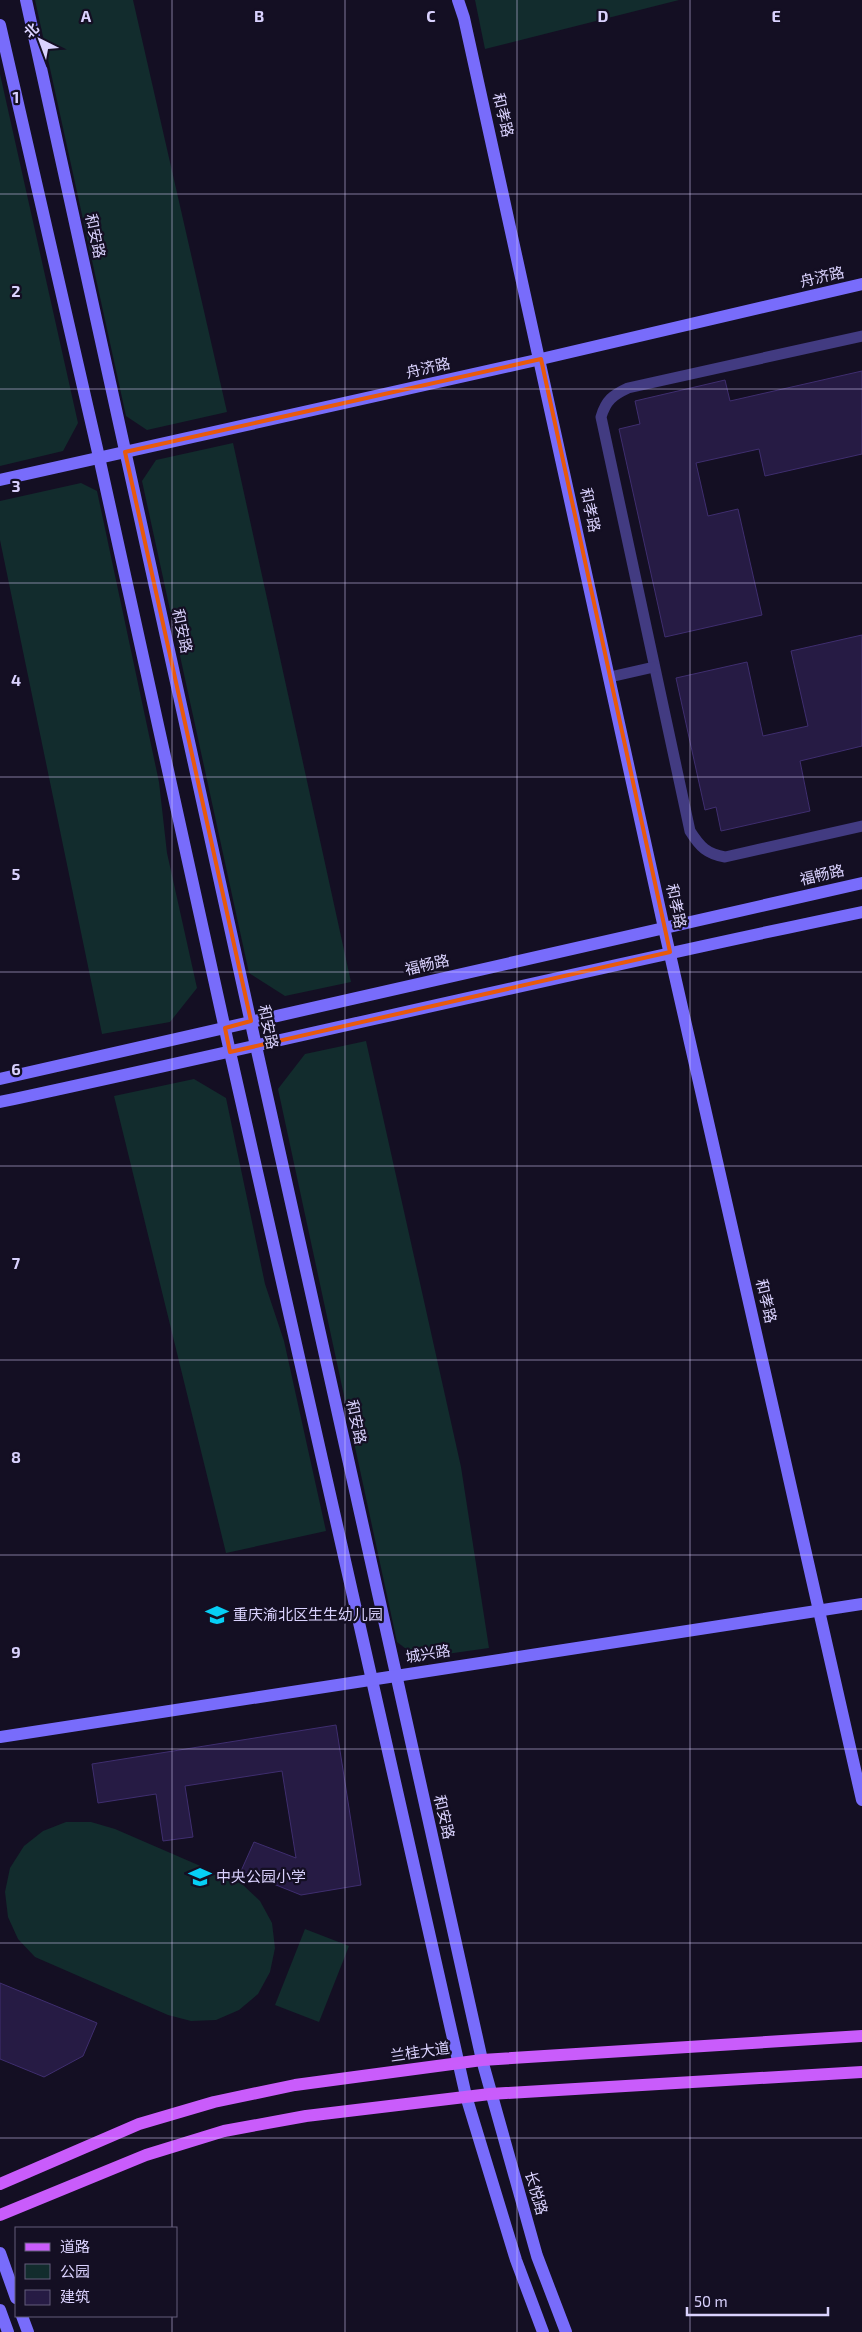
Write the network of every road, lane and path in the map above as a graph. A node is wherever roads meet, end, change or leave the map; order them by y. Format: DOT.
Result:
graph roads {
  1 [pos="26,0"];
  2 [pos="458,0"];
  3 [pos="464,0"];
  4 [pos="464,18"];
  5 [pos="0,25"];
  6 [pos="862,284"];
  7 [pos="862,336"];
  8 [pos="541,359"];
  9 [pos="125,452"];
  10 [pos="99,457"];
  11 [pos="0,480"];
  12 [pos="654,667"];
  13 [pos="610,677"];
  14 [pos="862,826"];
  15 [pos="862,883"];
  16 [pos="862,912"];
  17 [pos="664,928"];
  18 [pos="670,952"];
  19 [pos="251,1022"];
  20 [pos="225,1028"];
  21 [pos="256,1046"];
  22 [pos="230,1052"];
  23 [pos="0,1079"];
  24 [pos="0,1102"];
  25 [pos="862,1604"];
  26 [pos="820,1610"];
  27 [pos="395,1675"];
  28 [pos="371,1681"];
  29 [pos="0,1737"];
  30 [pos="862,1800"];
  31 [pos="862,2036"];
  32 [pos="482,2060"];
  33 [pos="459,2063"];
  34 [pos="862,2072"];
  35 [pos="490,2094"];
  36 [pos="466,2096"];
  37 [pos="0,2184"];
  38 [pos="0,2215"];
  39 [pos="0,2253"];
  40 [pos="15,2295"];
  41 [pos="0,2310"];
  42 [pos="22,2317"];
  43 [pos="8,2332"];
  44 [pos="28,2332"];
  45 [pos="543,2332"];
  46 [pos="566,2332"];
  1 -- 9 [label="main road, 和安路"];
  2 -- 4 [label="main road"];
  3 -- 4 [label="main road"];
  4 -- 8 [label="main road, 和孝路"];
  5 -- 10 [label="main road"];
  6 -- 8 [label="main road, 舟济路"];
  7 -- 12 [label="lane"];
  8 -- 9 [label="main road, 舟济路"];
  8 -- 13 [label="main road, 和孝路"];
  9 -- 10 [label="main road, 舟济路"];
  9 -- 19 [label="main road, 和安路"];
  10 -- 11 [label="main road, 舟济路"];
  10 -- 20 [label="main road"];
  12 -- 13 [label="lane"];
  12 -- 14 [label="lane"];
  13 -- 17 [label="main road, 和孝路"];
  15 -- 17 [label="main road, 福畅路"];
  16 -- 18 [label="main road"];
  17 -- 18 [label="main road, 和孝路"];
  17 -- 19 [label="main road, 福畅路"];
  18 -- 21 [label="main road"];
  18 -- 26 [label="main road, 和孝路"];
  19 -- 20 [label="main road, 福畅路"];
  19 -- 21 [label="main road, 和安路"];
  20 -- 22 [label="main road"];
  20 -- 23 [label="main road, 福畅路"];
  21 -- 22 [label="main road"];
  21 -- 27 [label="main road, 和安路"];
  22 -- 24 [label="main road"];
  22 -- 28 [label="main road"];
  25 -- 26 [label="main road, 城兴路"];
  26 -- 27 [label="main road, 城兴路"];
  26 -- 30 [label="main road, 和孝路"];
  27 -- 28 [label="main road, 城兴路"];
  27 -- 32 [label="main road, 和安路"];
  28 -- 29 [label="main road, 城兴路"];
  28 -- 33 [label="main road"];
  31 -- 32 [label="main road, 兰桂大道"];
  32 -- 33 [label="main road, 兰桂大道"];
  32 -- 35 [label="main road, 长悦路"];
  33 -- 36 [label="main road"];
  33 -- 37 [label="main road, 兰桂大道"];
  34 -- 35 [label="main road"];
  35 -- 36 [label="main road"];
  35 -- 46 [label="main road, 长悦路"];
  36 -- 38 [label="main road"];
  36 -- 45 [label="main road"];
  39 -- 40 [label="main road"];
  41 -- 43 [label="main road"];
  42 -- 44 [label="main road"];
}
